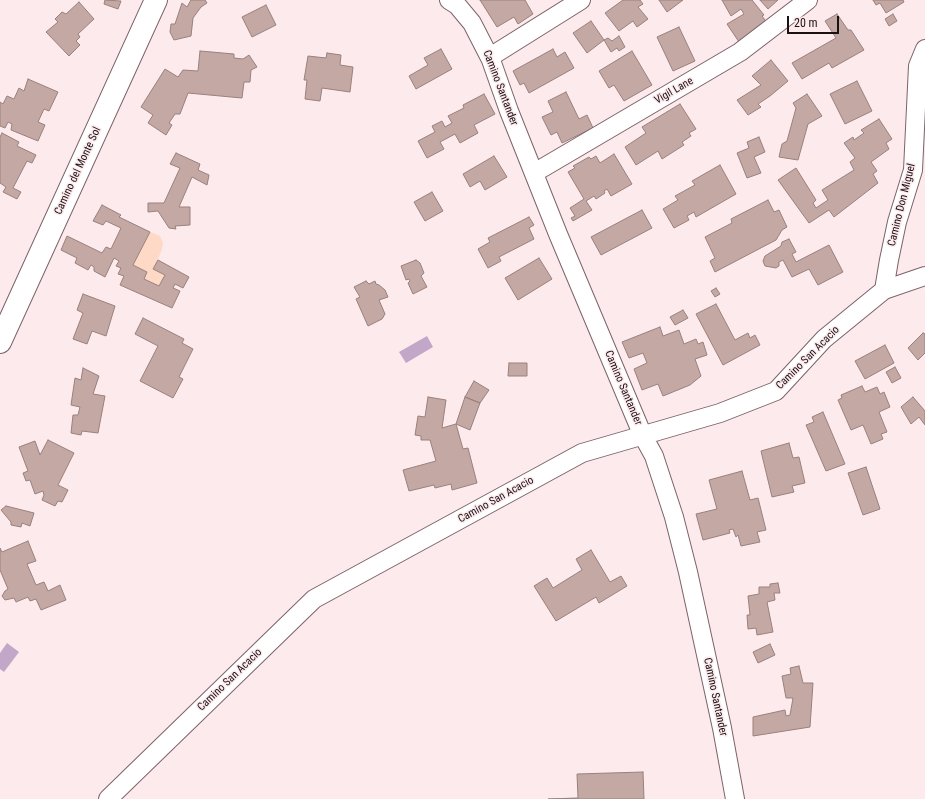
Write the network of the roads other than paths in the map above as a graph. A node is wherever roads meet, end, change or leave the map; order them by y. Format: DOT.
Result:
graph roads {
  1 [pos="156,0"];
  2 [pos="449,0"];
  3 [pos="581,0"];
  4 [pos="808,0"];
  5 [pos="925,49"];
  6 [pos="490,57"];
  7 [pos="534,173"];
  8 [pos="925,276"];
  9 [pos="884,290"];
  10 [pos="0,342"];
  11 [pos="643,436"];
  12 [pos="108,799"];
  13 [pos="735,799"];
  1 -- 10 [label="street, Camino del Monte Sol"];
  2 -- 6 [label="street, Camino Santander"];
  3 -- 6 [label="street"];
  4 -- 7 [label="street, Vigil Lane"];
  5 -- 9 [label="street, Camino Don Miguel"];
  6 -- 7 [label="street, Camino Santander"];
  7 -- 11 [label="street, Camino Santander"];
  8 -- 9 [label="street, Camino San Acacio"];
  9 -- 11 [label="street, Camino San Acacio"];
  11 -- 12 [label="street, Camino San Acacio"];
  11 -- 13 [label="street, Camino Santander"];
}
